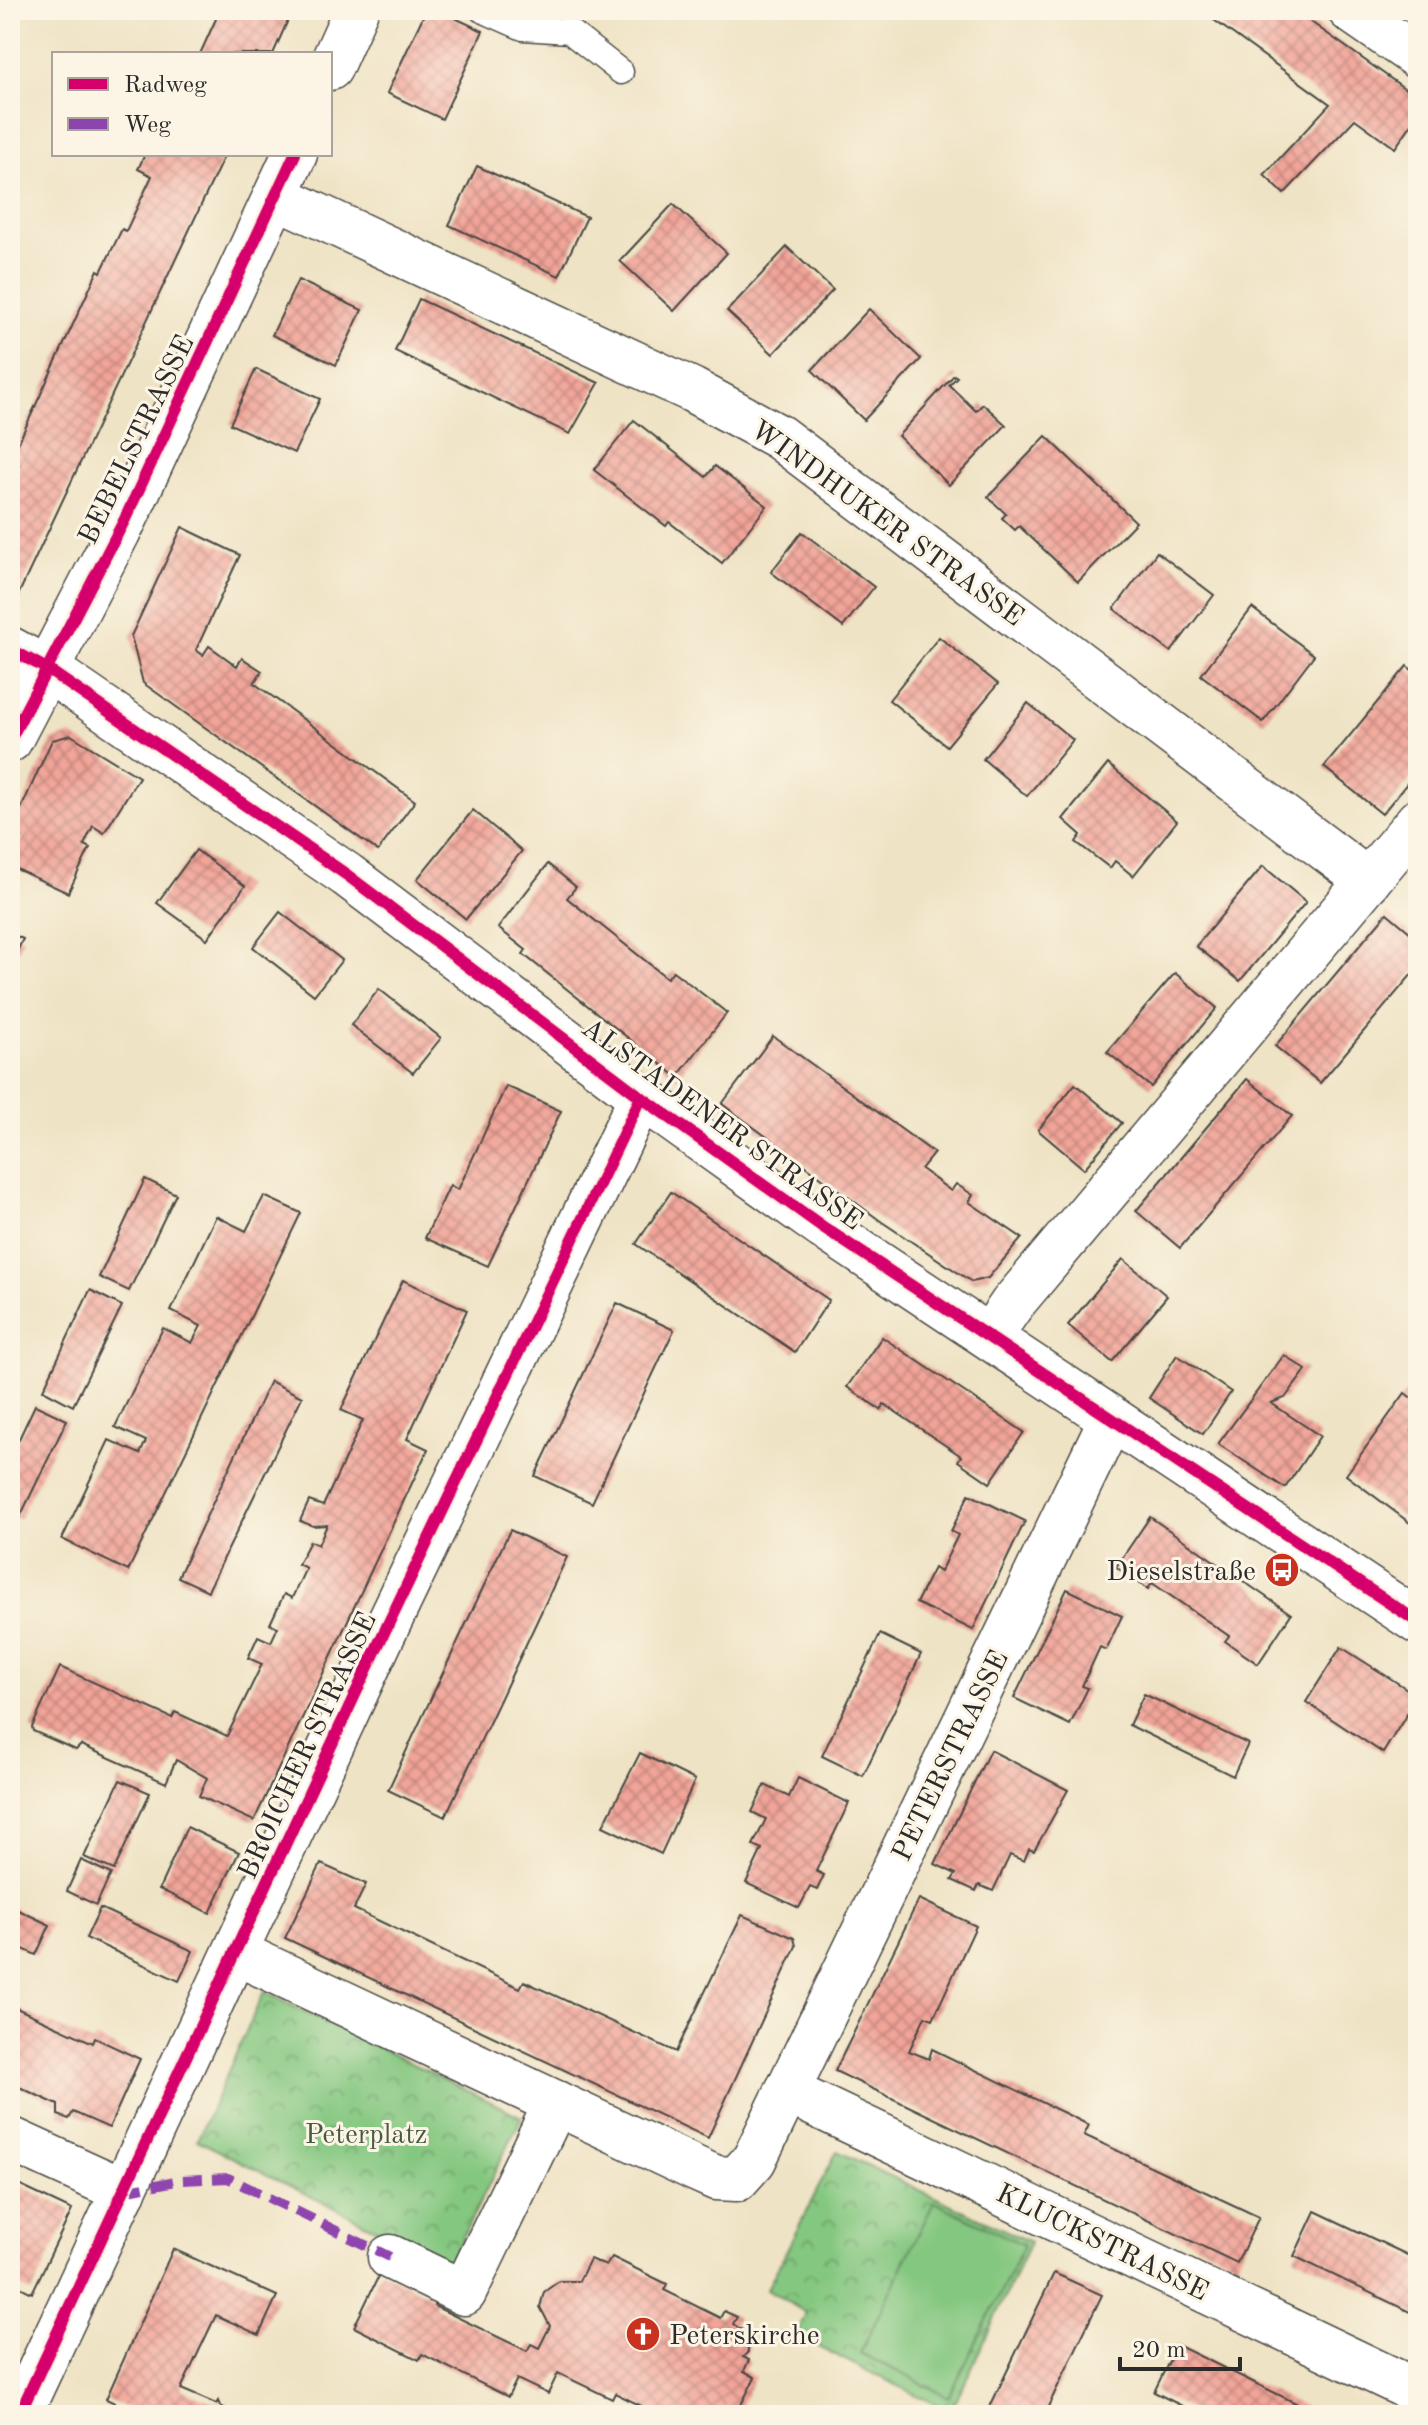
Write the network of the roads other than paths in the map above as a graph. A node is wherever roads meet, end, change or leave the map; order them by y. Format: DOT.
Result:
graph roads {
  1 [pos="356,10"];
  2 [pos="482,10"];
  3 [pos="1350,10"];
  4 [pos="1418,57"];
  5 [pos="332,64"];
  6 [pos="621,72"];
  7 [pos="294,156"];
  8 [pos="276,196"];
  9 [pos="29,659"];
  10 [pos="10,740"];
  11 [pos="1418,821"];
  12 [pos="1368,881"];
  13 [pos="641,1097"];
  14 [pos="990,1336"];
  15 [pos="1111,1419"];
  16 [pos="1418,1622"];
  17 [pos="237,1953"];
  18 [pos="787,2091"];
  19 [pos="556,2103"];
  20 [pos="10,2139"];
  21 [pos="124,2191"];
  22 [pos="390,2257"];
  23 [pos="1418,2392"];
  24 [pos="19,2415"];
  1 -- 5 [label="street"];
  2 -- 6 [label="lane"];
  3 -- 4 [label="street"];
  7 -- 8 [label="street, BEBELSTRASSE"];
  8 -- 9 [label="street, BEBELSTRASSE"];
  8 -- 12 [label="street, WINDHUKER STRASSE"];
  9 -- 10 [label="street, BEBELSTRASSE"];
  9 -- 13 [label="street, ALSTADENER STRASSE"];
  11 -- 12 [label="street"];
  12 -- 14 [label="street"];
  13 -- 14 [label="street, ALSTADENER STRASSE"];
  13 -- 17 [label="street, BROICHER STRASSE"];
  14 -- 15 [label="street, ALSTADENER STRASSE"];
  15 -- 16 [label="street, ALSTADENER STRASSE"];
  15 -- 18 [label="street, PETERSTRASSE"];
  17 -- 19 [label="street"];
  17 -- 21 [label="street, BROICHER STRASSE"];
  18 -- 19 [label="street"];
  18 -- 23 [label="street, KLUCKSTRASSE"];
  19 -- 22 [label="street"];
  20 -- 21 [label="street"];
  21 -- 24 [label="street, BROICHER STRASSE"];
}
